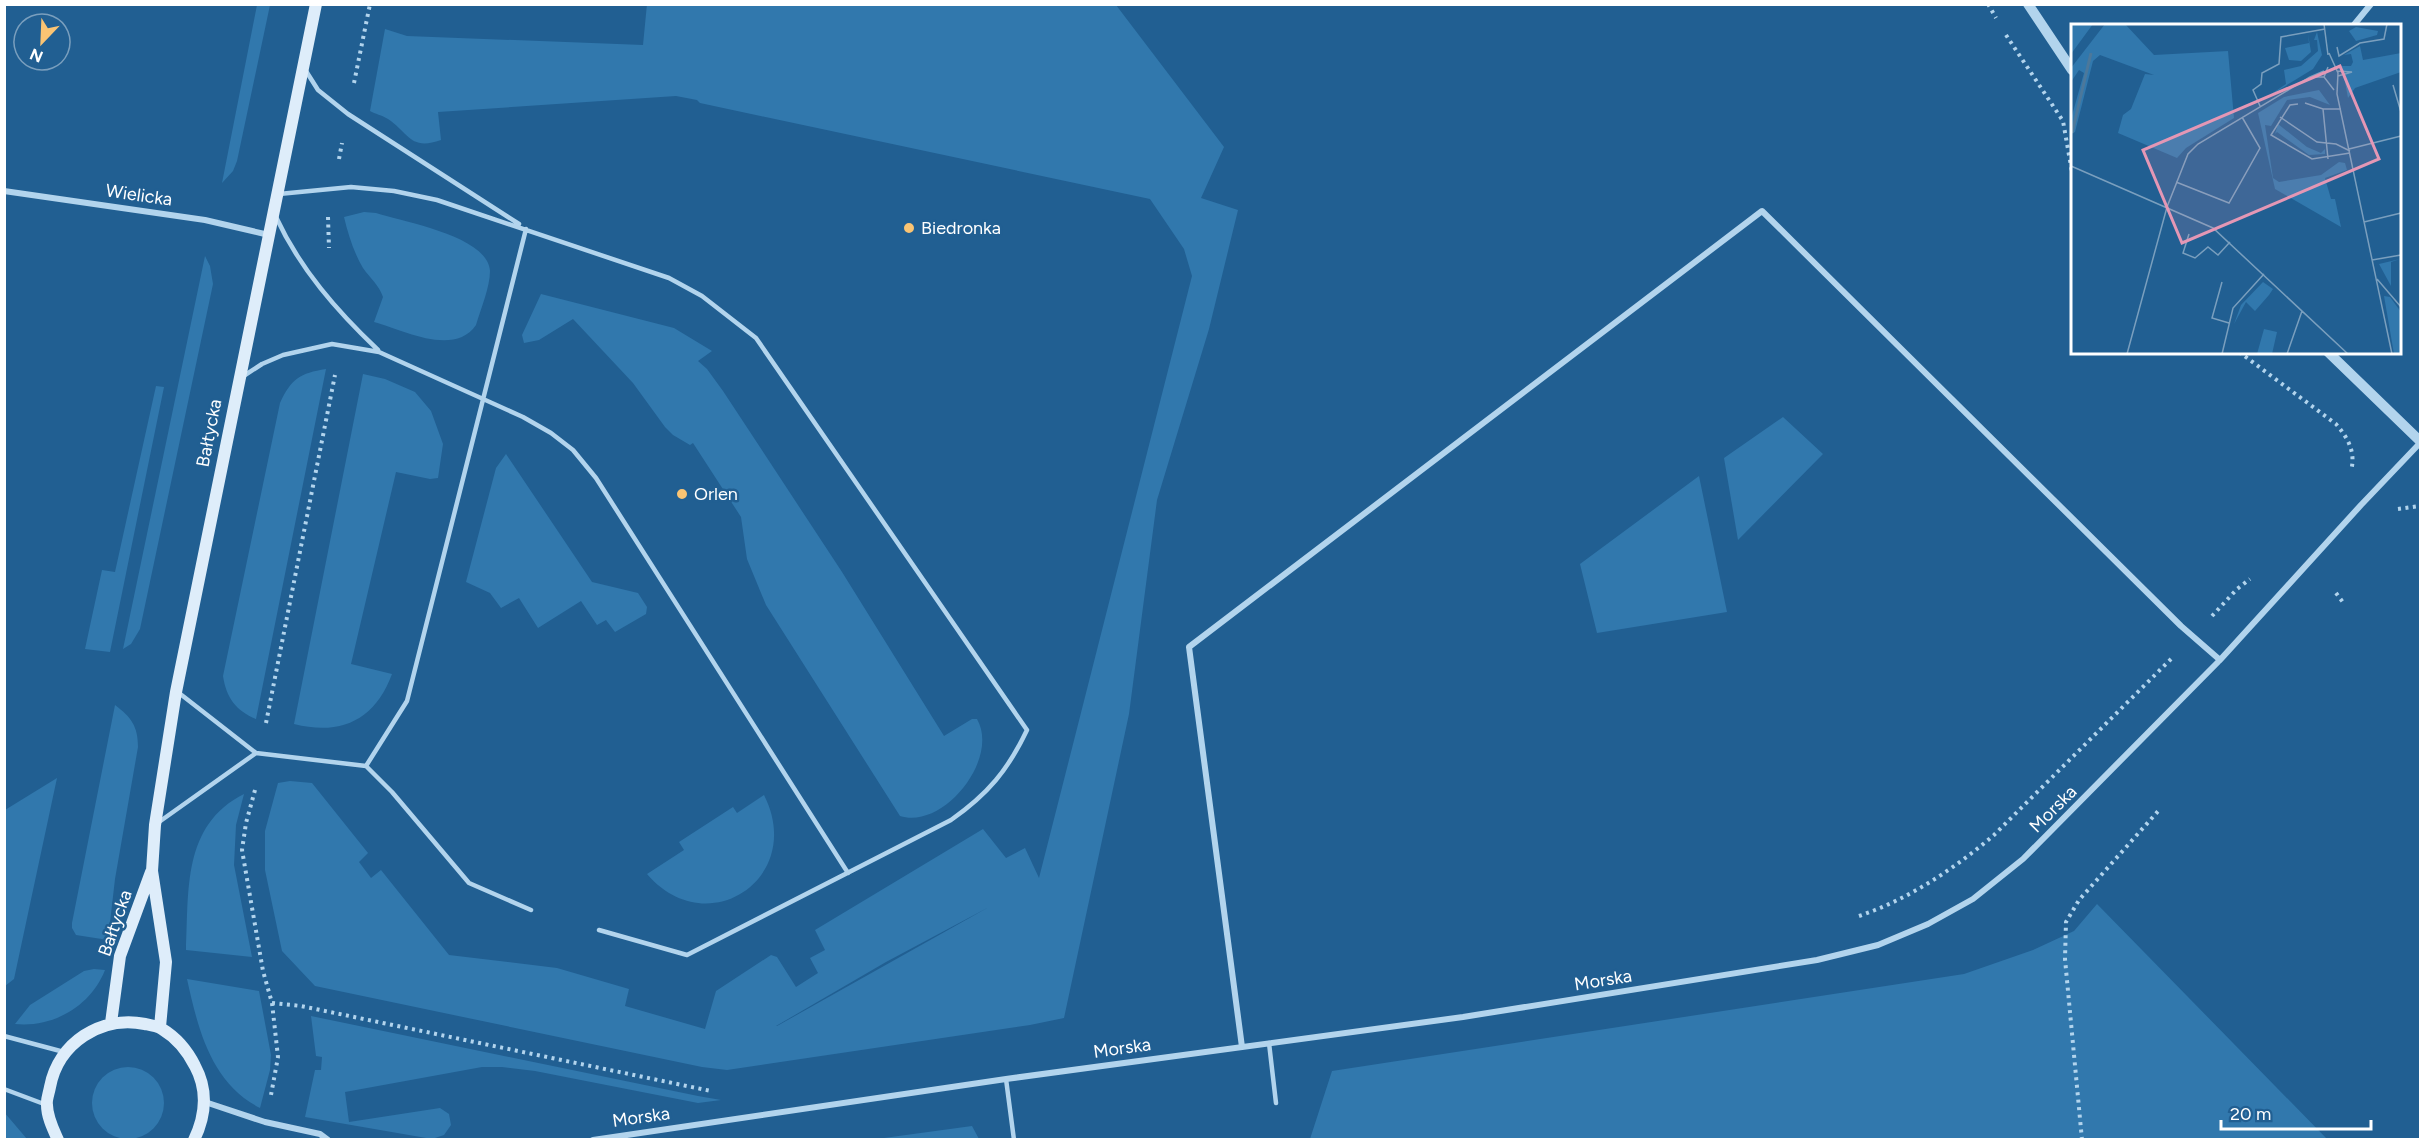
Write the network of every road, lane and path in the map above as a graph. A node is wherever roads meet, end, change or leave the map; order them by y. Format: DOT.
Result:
graph roads {
  1 [pos="316,4"];
  2 [pos="370,4"];
  3 [pos="1988,4"];
  4 [pos="2028,4"];
  5 [pos="2371,4"];
  6 [pos="1998,22"];
  7 [pos="2355,24"];
  8 [pos="2004,30"];
  9 [pos="303,67"];
  10 [pos="2071,67"];
  11 [pos="348,114"];
  12 [pos="2071,162"];
  13 [pos="333,189"];
  14 [pos="4,191"];
  15 [pos="278,194"];
  16 [pos="274,212"];
  17 [pos="328,217"];
  18 [pos="526,229"];
  19 [pos="269,235"];
  20 [pos="380,352"];
  21 [pos="2242,354"];
  22 [pos="2330,354"];
  23 [pos="336,369"];
  24 [pos="239,379"];
  25 [pos="484,398"];
  26 [pos="2421,442"];
  27 [pos="2352,470"];
  28 [pos="2421,506"];
  29 [pos="2399,510"];
  30 [pos="2336,593"];
  31 [pos="2345,604"];
  32 [pos="2174,656"];
  33 [pos="2220,660"];
  34 [pos="176,692"];
  35 [pos="266,719"];
  36 [pos="256,753"];
  37 [pos="366,765"];
  38 [pos="255,788"];
  39 [pos="2160,809"];
  40 [pos="154,825"];
  41 [pos="152,871"];
  42 [pos="848,873"];
  43 [pos="531,910"];
  44 [pos="1850,919"];
  45 [pos="600,930"];
  46 [pos="272,1003"];
  47 [pos="111,1023"];
  48 [pos="160,1027"];
  49 [pos="4,1036"];
  50 [pos="1269,1043"];
  51 [pos="1242,1047"];
  52 [pos="64,1052"];
  53 [pos="1006,1079"];
  54 [pos="4,1089"];
  55 [pos="716,1091"];
  56 [pos="270,1101"];
  57 [pos="205,1102"];
  58 [pos="1276,1103"];
  59 [pos="46,1104"];
  60 [pos="58,1140"];
  61 [pos="194,1140"];
  62 [pos="328,1140"];
  63 [pos="593,1140"];
  64 [pos="1014,1140"];
  65 [pos="2082,1140"];
  1 -- 9 [label="main road, Bałtycka"];
  2 -- 11 [label="path"];
  3 -- 6 [label="path"];
  4 -- 10 [label="street"];
  5 -- 7 [label="street"];
  8 -- 12 [label="path"];
  9 -- 11 [label="lane"];
  9 -- 15 [label="main road, Bałtycka"];
  11 -- 13 [label="path"];
  11 -- 18 [label="lane"];
  13 -- 15 [label="lane"];
  13 -- 17 [label="path"];
  13 -- 18 [label="lane"];
  14 -- 19 [label="street, Wielicka"];
  15 -- 16 [label="main road, Bałtycka"];
  16 -- 19 [label="main road, Bałtycka"];
  16 -- 20 [label="lane"];
  18 -- 25 [label="lane"];
  18 -- 42 [label="lane"];
  19 -- 24 [label="main road, Bałtycka"];
  20 -- 24 [label="lane"];
  20 -- 25 [label="lane"];
  21 -- 27 [label="path"];
  22 -- 26 [label="street"];
  23 -- 35 [label="path"];
  24 -- 34 [label="main road, Bałtycka"];
  25 -- 37 [label="lane"];
  25 -- 42 [label="lane"];
  26 -- 33 [label="street, Morska"];
  28 -- 29 [label="path"];
  30 -- 31 [label="path"];
  32 -- 44 [label="path"];
  33 -- 50 [label="street, Morska"];
  33 -- 51 [label="street"];
  34 -- 36 [label="lane"];
  34 -- 40 [label="main road, Bałtycka"];
  36 -- 37 [label="lane"];
  36 -- 40 [label="lane"];
  37 -- 43 [label="lane"];
  38 -- 46 [label="path"];
  39 -- 65 [label="path"];
  40 -- 41 [label="main road, Bałtycka"];
  41 -- 47 [label="main road, Bałtycka"];
  41 -- 48 [label="main road, Bałtycka"];
  42 -- 45 [label="lane"];
  46 -- 55 [label="path"];
  46 -- 56 [label="path"];
  47 -- 48 [label="main road"];
  47 -- 52 [label="main road"];
  48 -- 57 [label="main road"];
  49 -- 52 [label="lane"];
  50 -- 51 [label="street, Morska"];
  50 -- 58 [label="lane"];
  51 -- 53 [label="street, Morska"];
  52 -- 59 [label="main road"];
  53 -- 63 [label="street, Morska"];
  53 -- 64 [label="lane"];
  54 -- 59 [label="lane"];
  57 -- 61 [label="main road"];
  57 -- 62 [label="street"];
  59 -- 60 [label="main road"];
}
